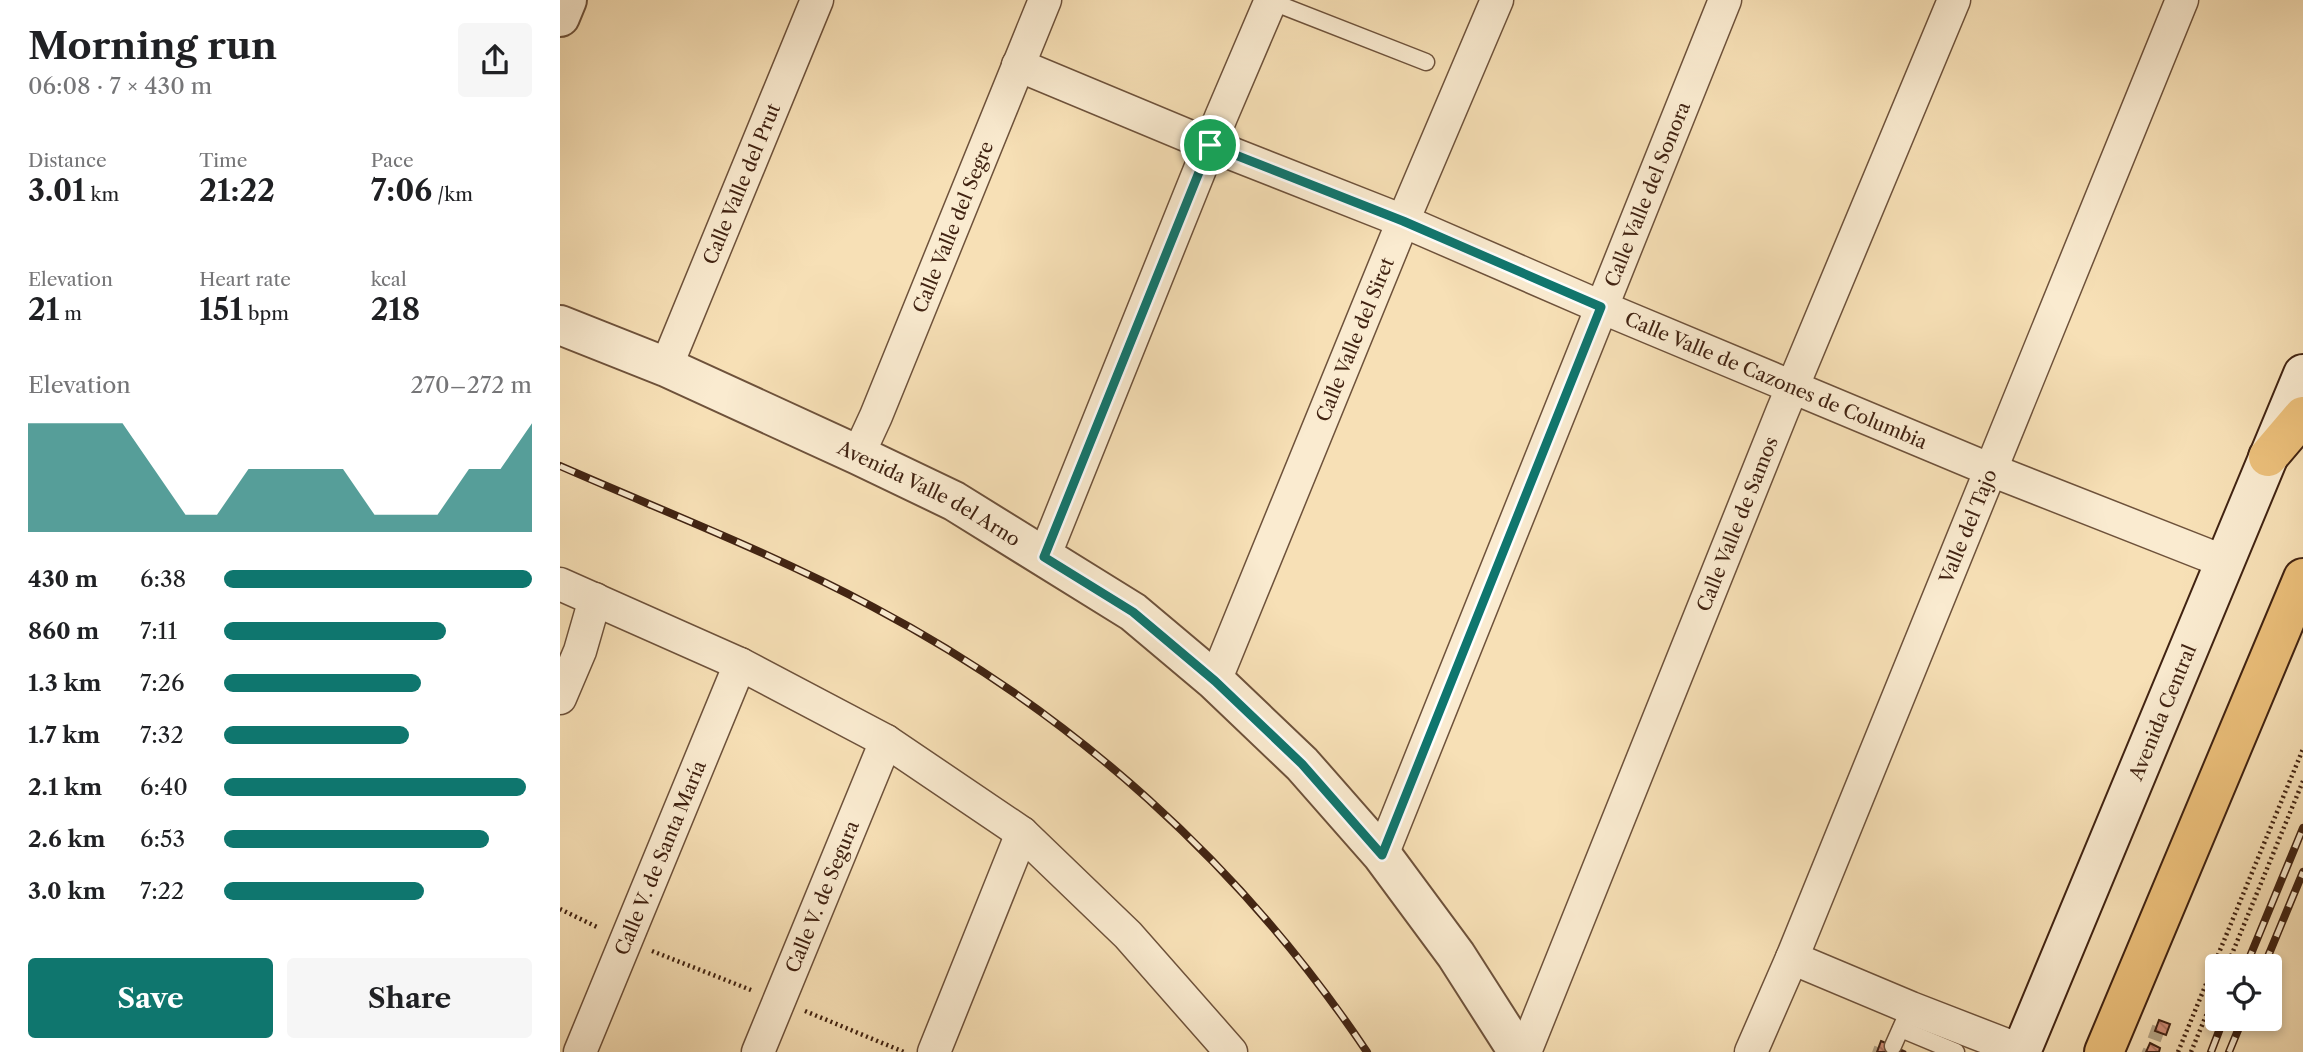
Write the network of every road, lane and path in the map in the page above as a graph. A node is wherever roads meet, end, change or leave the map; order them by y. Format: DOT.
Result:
graph roads {
  1 [pos="567,0"];
  2 [pos="817,0"];
  3 [pos="1045,0"];
  4 [pos="1497,0"];
  5 [pos="1725,0"];
  6 [pos="1954,0"];
  7 [pos="2182,0"];
  8 [pos="1270,1"];
  9 [pos="560,17"];
  10 [pos="1426,62"];
  11 [pos="1018,65"];
  12 [pos="1210,145"];
  13 [pos="1403,221"];
  14 [pos="1601,307"];
  15 [pos="560,325"];
  16 [pos="666,367"];
  17 [pos="2303,374"];
  18 [pos="1793,385"];
  19 [pos="2303,416"];
  20 [pos="858,455"];
  21 [pos="2268,457"];
  22 [pos="1991,470"];
  23 [pos="1044,557"];
  24 [pos="2225,562"];
  25 [pos="2303,578"];
  26 [pos="560,584"];
  27 [pos="595,599"];
  28 [pos="740,664"];
  29 [pos="1215,681"];
  30 [pos="560,698"];
  31 [pos="886,741"];
  32 [pos="2303,749"];
  33 [pos="2303,781"];
  34 [pos="1022,833"];
  35 [pos="1382,855"];
  36 [pos="560,909"];
  37 [pos="626,941"];
  38 [pos="2232,954"];
  39 [pos="1792,958"];
  40 [pos="780,1001"];
  41 [pos="1906,1018"];
  42 [pos="2205,1019"];
  43 [pos="1893,1046"];
  44 [pos="2009,1049"];
  45 [pos="580,1052"];
  46 [pos="758,1052"];
  47 [pos="904,1052"];
  48 [pos="934,1052"];
  49 [pos="1231,1052"];
  50 [pos="1518,1052"];
  51 [pos="1525,1052"];
  52 [pos="1751,1052"];
  53 [pos="1956,1052"];
  54 [pos="2104,1052"];
  55 [pos="2178,1052"];
  56 [pos="2192,1052"];
  1 -- 9 [label="street"];
  2 -- 16 [label="street, Calle Valle del Prut"];
  3 -- 11 [label="street, Calle Valle del Segre"];
  4 -- 13 [label="street, Calle Valle del Siret"];
  5 -- 14 [label="street, Calle Valle del Sonora"];
  6 -- 18 [label="street, Calle Valle de Samos"];
  7 -- 22 [label="street, Valle del Tajo"];
  8 -- 10 [label="lane"];
  8 -- 12 [label="street"];
  11 -- 12 [label="street, Calle Valle de Cazones de Columbia"];
  11 -- 20 [label="street, Calle Valle del Segre"];
  12 -- 13 [label="street, Calle Valle de Cazones de Columbia"];
  12 -- 23 [label="street"];
  13 -- 14 [label="street, Calle Valle de Cazones de Columbia"];
  13 -- 29 [label="street, Calle Valle del Siret"];
  14 -- 18 [label="street, Calle Valle de Cazones de Columbia"];
  14 -- 35 [label="street, Calle Valle del Sonora"];
  15 -- 16 [label="street, Avenida Valle del Arno"];
  16 -- 20 [label="street, Avenida Valle del Arno"];
  17 -- 21 [label="street, Avenida Central"];
  18 -- 22 [label="street, Calle Valle de Cazones de Columbia"];
  18 -- 51 [label="street, Calle Valle de Samos"];
  19 -- 21 [label="highway"];
  20 -- 23 [label="street, Avenida Valle del Arno"];
  21 -- 24 [label="street, Avenida Central"];
  22 -- 24 [label="street, Calle Valle de Cazones de Columbia"];
  22 -- 39 [label="street, Valle del Tajo"];
  23 -- 29 [label="street, Avenida Valle del Arno"];
  24 -- 44 [label="street, Avenida Central"];
  25 -- 54 [label="highway"];
  26 -- 27 [label="street"];
  27 -- 28 [label="street"];
  27 -- 30 [label="street"];
  28 -- 31 [label="street"];
  28 -- 37 [label="street, Calle V. de Santa María"];
  29 -- 35 [label="street, Avenida Valle del Arno"];
  31 -- 34 [label="street"];
  31 -- 40 [label="street, Calle V. de Segura"];
  32 -- 55 [label="path"];
  33 -- 38 [label="path"];
  34 -- 48 [label="street"];
  34 -- 49 [label="street"];
  35 -- 50 [label="street, Avenida Valle del Arno"];
  36 -- 37 [label="path"];
  37 -- 40 [label="path"];
  37 -- 45 [label="street, Calle V. de Santa María"];
  39 -- 41 [label="street"];
  39 -- 52 [label="street, Valle del Tajo"];
  40 -- 46 [label="street, Calle V. de Segura"];
  40 -- 47 [label="path"];
  41 -- 43 [label="lane"];
  41 -- 44 [label="street"];
  41 -- 53 [label="lane"];
  42 -- 56 [label="path"];
}
